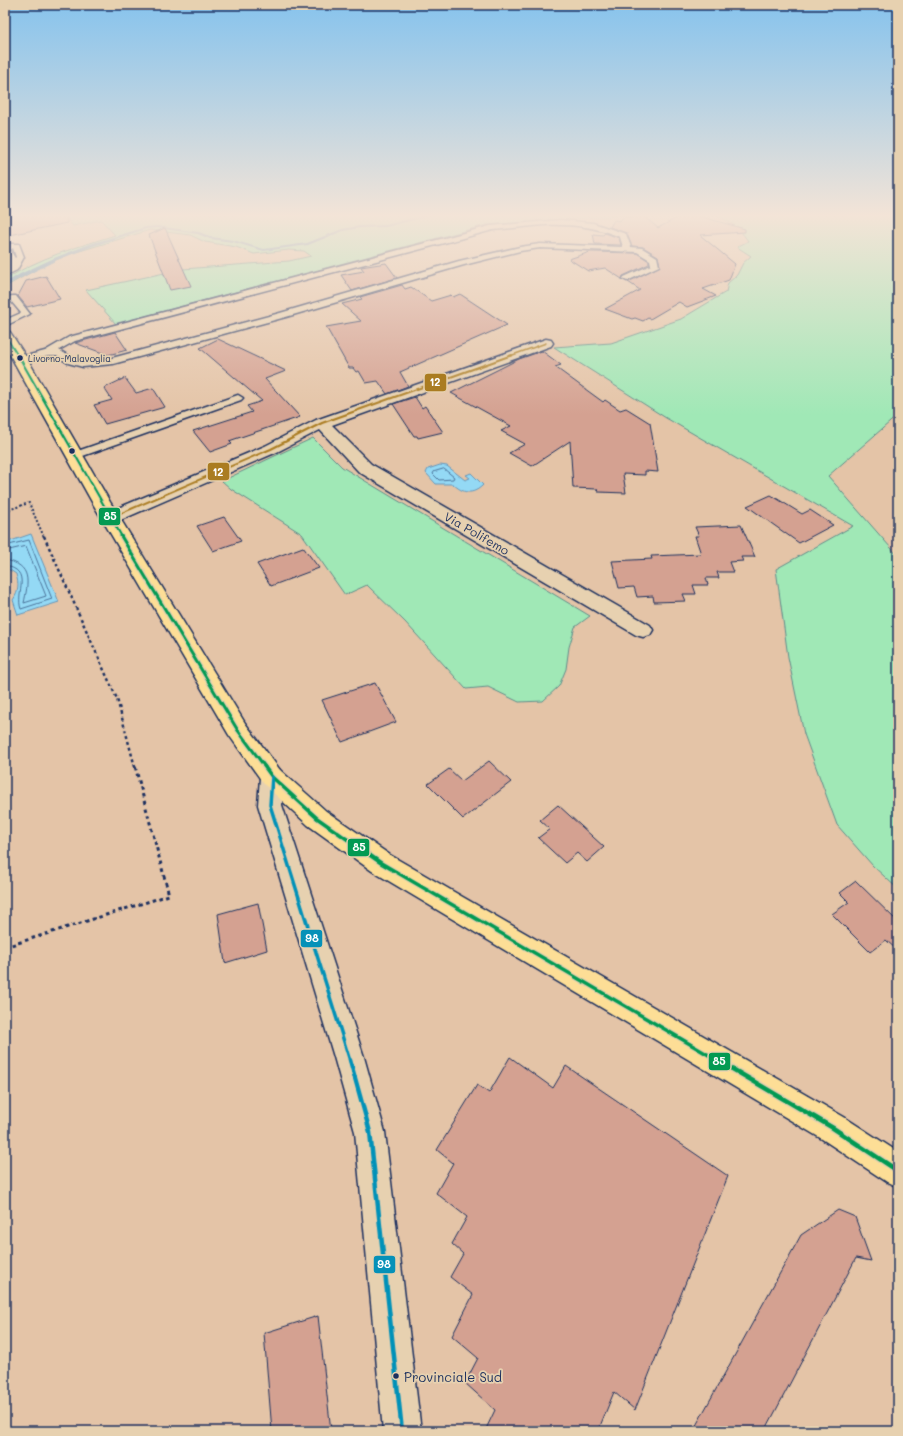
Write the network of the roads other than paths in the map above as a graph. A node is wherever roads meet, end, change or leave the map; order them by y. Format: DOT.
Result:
graph roads {
  1 [pos="292,281"];
  2 [pos="400,281"];
  3 [pos="5,298"];
  4 [pos="5,323"];
  5 [pos="5,335"];
  6 [pos="546,343"];
  7 [pos="48,353"];
  8 [pos="21,360"];
  9 [pos="238,398"];
  10 [pos="322,423"];
  11 [pos="76,455"];
  12 [pos="110,518"];
  13 [pos="643,630"];
  14 [pos="272,777"];
  15 [pos="898,1171"];
  16 [pos="402,1431"];
  1 -- 7 [label="lane"];
  2 -- 7 [label="lane"];
  3 -- 4 [label="lane"];
  5 -- 8 [label="main road"];
  6 -- 10 [label="street"];
  7 -- 8 [label="lane"];
  8 -- 11 [label="main road"];
  9 -- 11 [label="lane"];
  10 -- 12 [label="street"];
  10 -- 13 [label="street, Via Polifemo"];
  11 -- 12 [label="main road"];
  12 -- 14 [label="main road"];
  14 -- 15 [label="main road"];
  14 -- 16 [label="street"];
}
